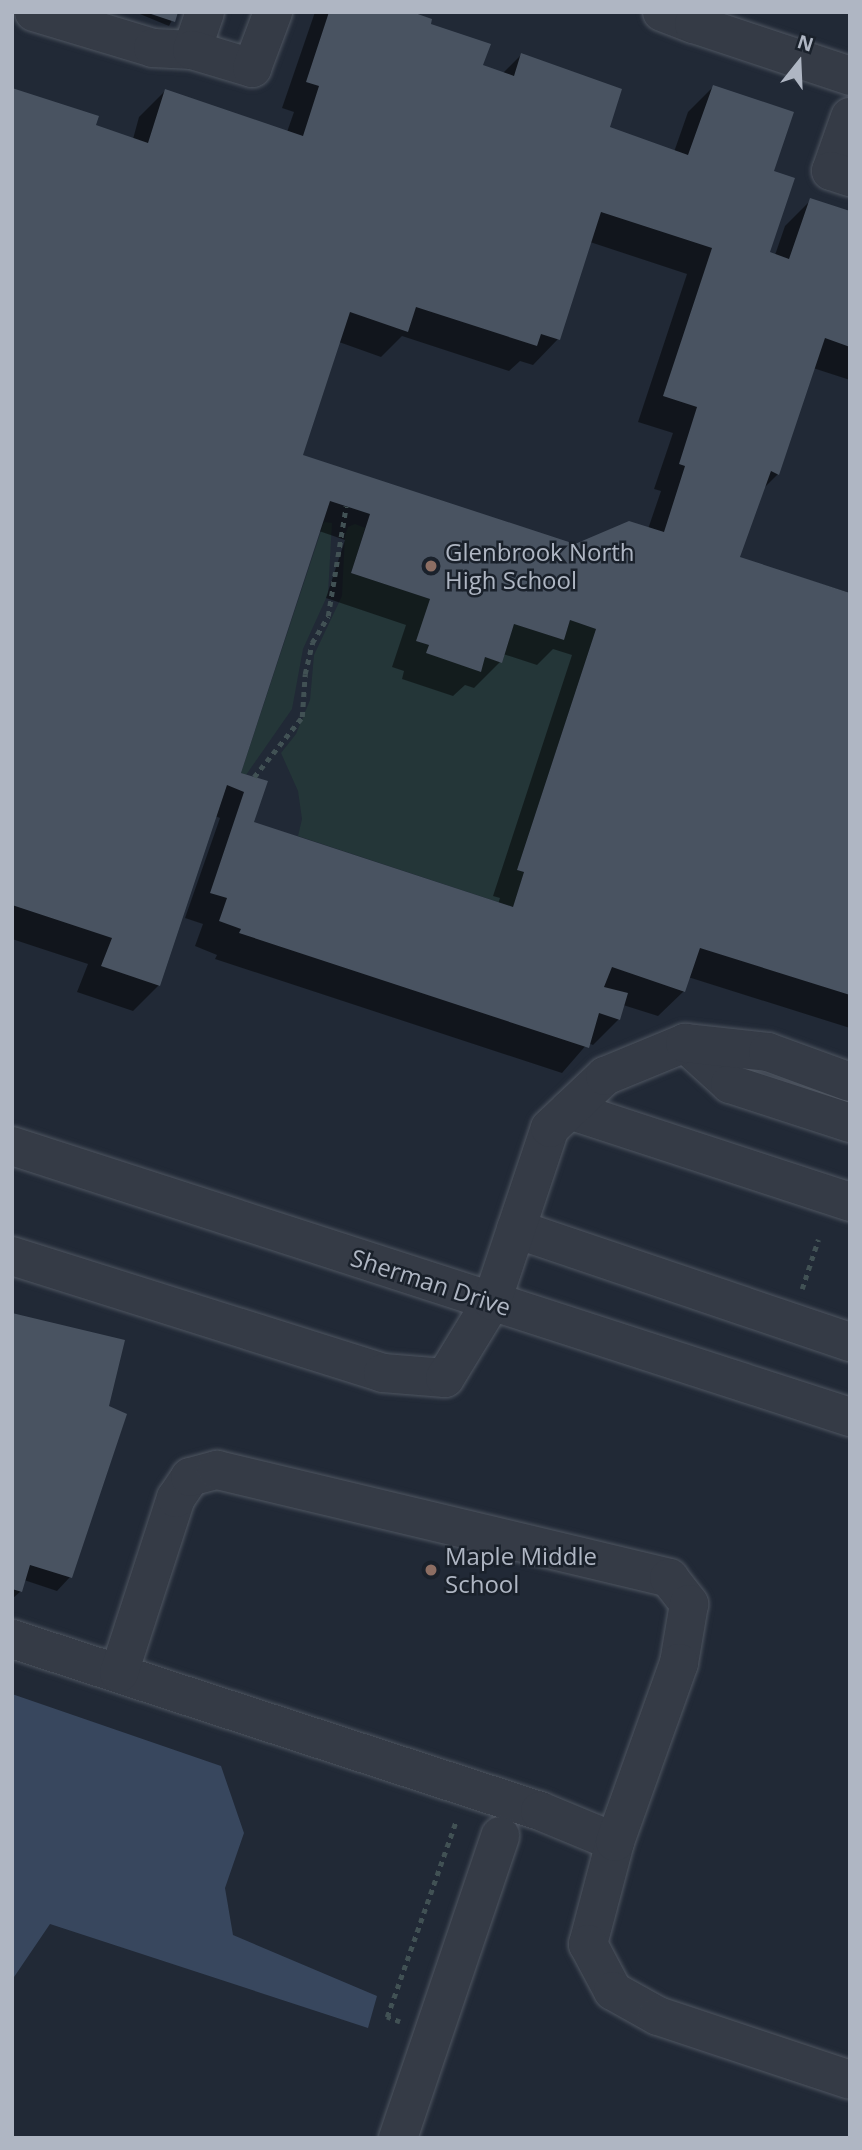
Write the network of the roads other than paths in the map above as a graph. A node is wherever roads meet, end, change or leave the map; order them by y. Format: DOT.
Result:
graph roads {
  1 [pos="34,12"];
  2 [pos="205,12"];
  3 [pos="272,12"];
  4 [pos="684,16"];
  5 [pos="192,50"];
  6 [pos="850,76"];
  7 [pos="850,117"];
  8 [pos="850,177"];
  9 [pos="685,1043"];
  10 [pos="850,1082"];
  11 [pos="569,1110"];
  12 [pos="850,1123"];
  13 [pos="12,1146"];
  14 [pos="850,1202"];
  15 [pos="516,1229"];
  16 [pos="12,1256"];
  17 [pos="492,1301"];
  18 [pos="850,1342"];
  19 [pos="850,1417"];
  20 [pos="12,1639"];
  21 [pos="119,1674"];
  22 [pos="500,1836"];
  23 [pos="615,1842"];
  24 [pos="850,2080"];
  25 [pos="398,2138"];
  1 -- 5 [label="street"];
  2 -- 5 [label="street"];
  3 -- 5 [label="street"];
  4 -- 6 [label="street"];
  7 -- 8 [label="street"];
  9 -- 10 [label="street"];
  9 -- 11 [label="street"];
  9 -- 12 [label="street"];
  11 -- 14 [label="street"];
  11 -- 15 [label="street"];
  13 -- 17 [label="street, Sherman Drive"];
  15 -- 17 [label="street"];
  15 -- 18 [label="street"];
  16 -- 17 [label="street"];
  17 -- 19 [label="street, Sherman Drive"];
  20 -- 21 [label="street"];
  21 -- 23 [label="street"];
  21 -- 23 [label="street"];
  22 -- 25 [label="street"];
  23 -- 24 [label="street"];
}
